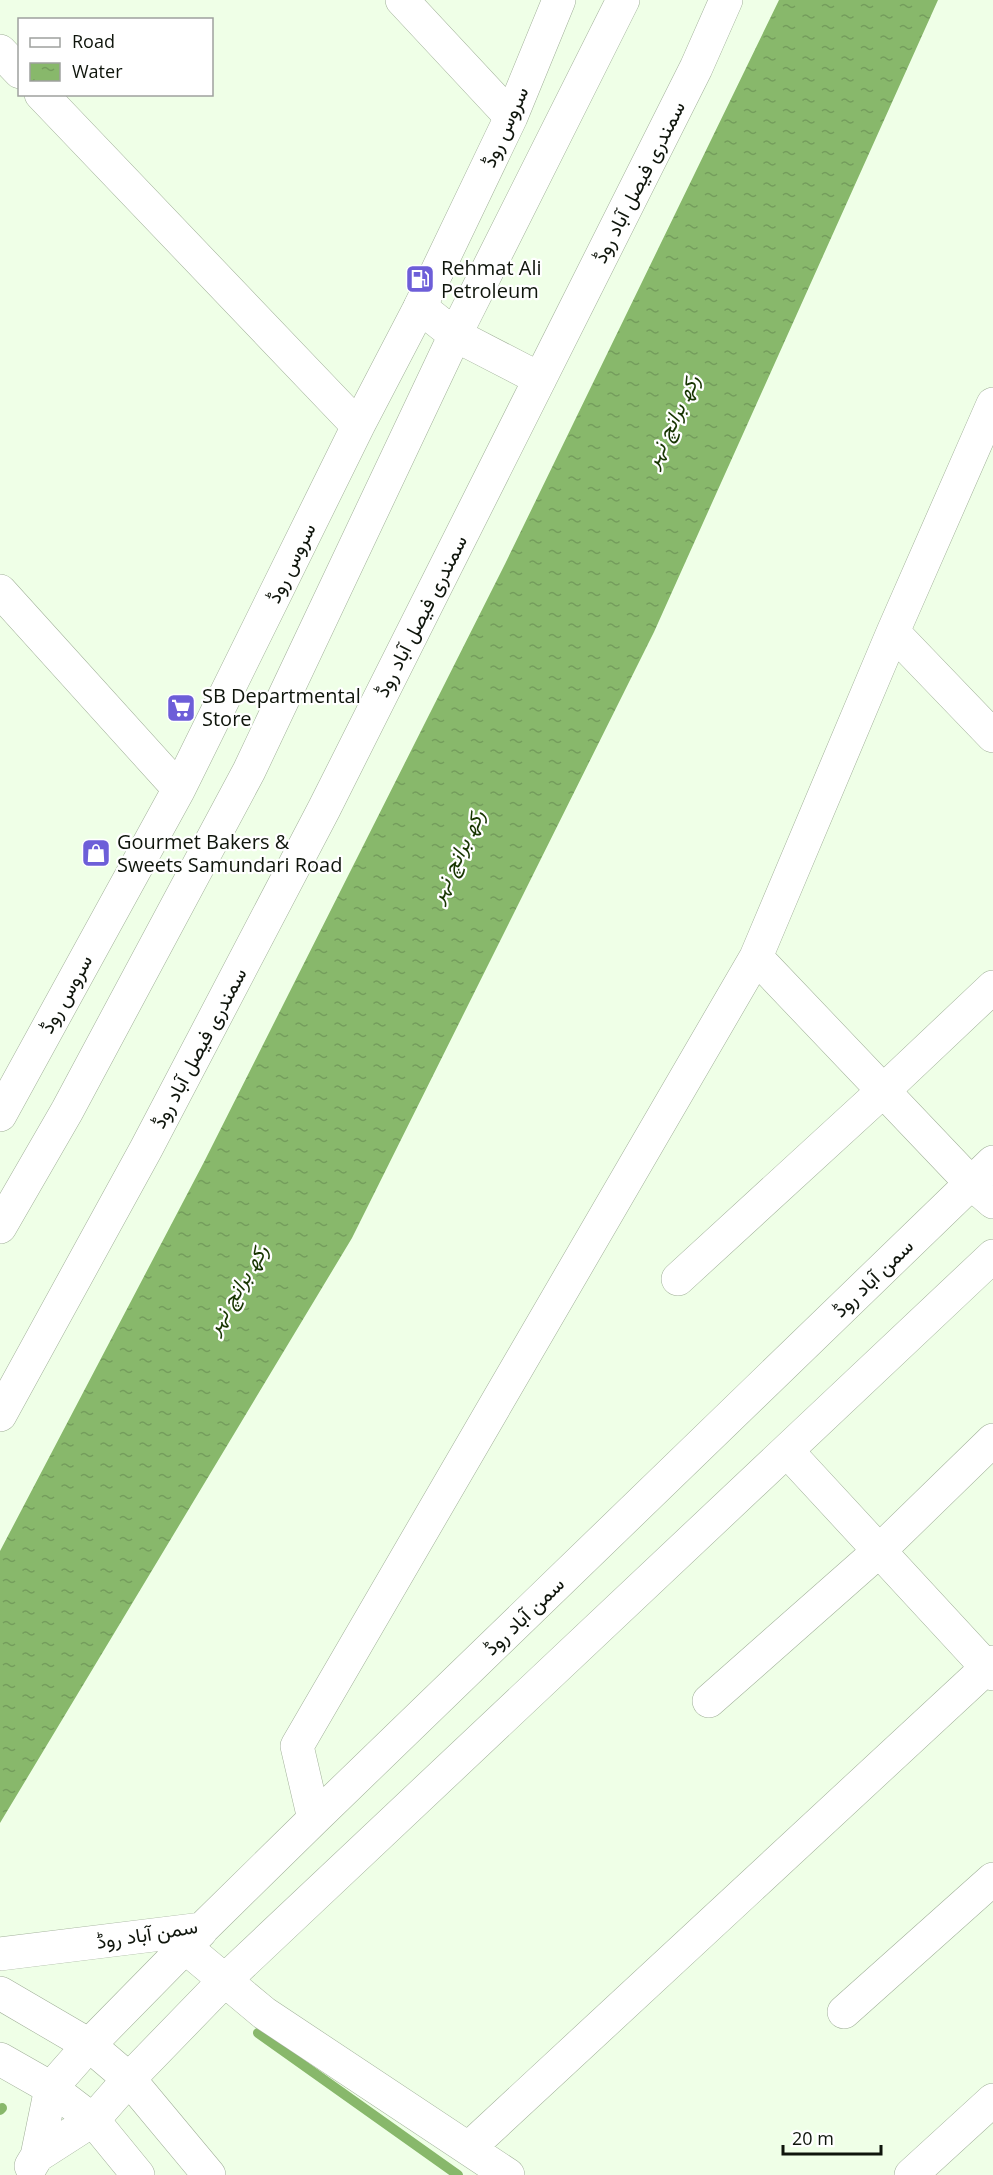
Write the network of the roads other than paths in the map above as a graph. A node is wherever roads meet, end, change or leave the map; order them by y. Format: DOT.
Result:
graph roads {
  1 [pos="402,0"];
  2 [pos="559,0"];
  3 [pos="623,0"];
  4 [pos="726,0"];
  5 [pos="0,51"];
  6 [pos="18,70"];
  7 [pos="43,96"];
  8 [pos="511,117"];
  9 [pos="420,307"];
  10 [pos="455,334"];
  11 [pos="540,379"];
  12 [pos="993,404"];
  13 [pos="358,426"];
  14 [pos="0,591"];
  15 [pos="894,632"];
  16 [pos="993,736"];
  17 [pos="179,789"];
  18 [pos="756,957"];
  19 [pos="993,987"];
  20 [pos="883,1091"];
  21 [pos="0,1115"];
  22 [pos="986,1183"];
  23 [pos="0,1227"];
  24 [pos="993,1256"];
  25 [pos="678,1279"];
  26 [pos="0,1415"];
  27 [pos="993,1440"];
  28 [pos="787,1451"];
  29 [pos="879,1551"];
  30 [pos="991,1668"];
  31 [pos="709,1701"];
  32 [pos="314,1819"];
  33 [pos="993,1879"];
  34 [pos="194,1938"];
  35 [pos="0,1954"];
  36 [pos="224,1981"];
  37 [pos="0,1993"];
  38 [pos="843,2012"];
  39 [pos="89,2045"];
  40 [pos="0,2058"];
  41 [pos="129,2079"];
  42 [pos="51,2088"];
  43 [pos="993,2100"];
  44 [pos="93,2120"];
  45 [pos="469,2148"];
  46 [pos="31,2166"];
  47 [pos="138,2175"];
  48 [pos="209,2175"];
  49 [pos="508,2175"];
  50 [pos="911,2175"];
  1 -- 8 [label="street"];
  2 -- 8 [label="street, سروس روڈ"];
  3 -- 10 [label="street"];
  4 -- 11 [label="street, سمندری فیصل آباد روڈ"];
  5 -- 6 [label="street"];
  7 -- 13 [label="street"];
  8 -- 9 [label="street, سروس روڈ"];
  9 -- 10 [label="street"];
  9 -- 13 [label="street, سروس روڈ"];
  10 -- 11 [label="street"];
  10 -- 23 [label="street"];
  11 -- 26 [label="street, سمندری فیصل آباد روڈ"];
  12 -- 15 [label="street"];
  13 -- 17 [label="street, سروس روڈ"];
  14 -- 17 [label="street"];
  15 -- 16 [label="street"];
  15 -- 18 [label="street"];
  17 -- 21 [label="street, سروس روڈ"];
  18 -- 20 [label="street"];
  18 -- 32 [label="street"];
  19 -- 20 [label="street"];
  20 -- 22 [label="street"];
  20 -- 25 [label="street"];
  22 -- 32 [label="street, سمن آباد روڈ"];
  24 -- 28 [label="street"];
  27 -- 29 [label="street"];
  28 -- 29 [label="street"];
  28 -- 36 [label="street"];
  29 -- 30 [label="street"];
  29 -- 31 [label="street"];
  30 -- 45 [label="street"];
  32 -- 34 [label="street, سمن آباد روڈ"];
  33 -- 38 [label="street"];
  34 -- 35 [label="street, سمن آباد روڈ"];
  34 -- 36 [label="street"];
  34 -- 39 [label="street"];
  36 -- 41 [label="street"];
  36 -- 45 [label="street"];
  37 -- 39 [label="street"];
  39 -- 41 [label="street"];
  39 -- 42 [label="street"];
  40 -- 42 [label="street"];
  41 -- 44 [label="street"];
  41 -- 48 [label="street"];
  42 -- 44 [label="street"];
  42 -- 46 [label="street"];
  43 -- 50 [label="street"];
  44 -- 46 [label="street"];
  44 -- 47 [label="street"];
  45 -- 49 [label="street"];
}
